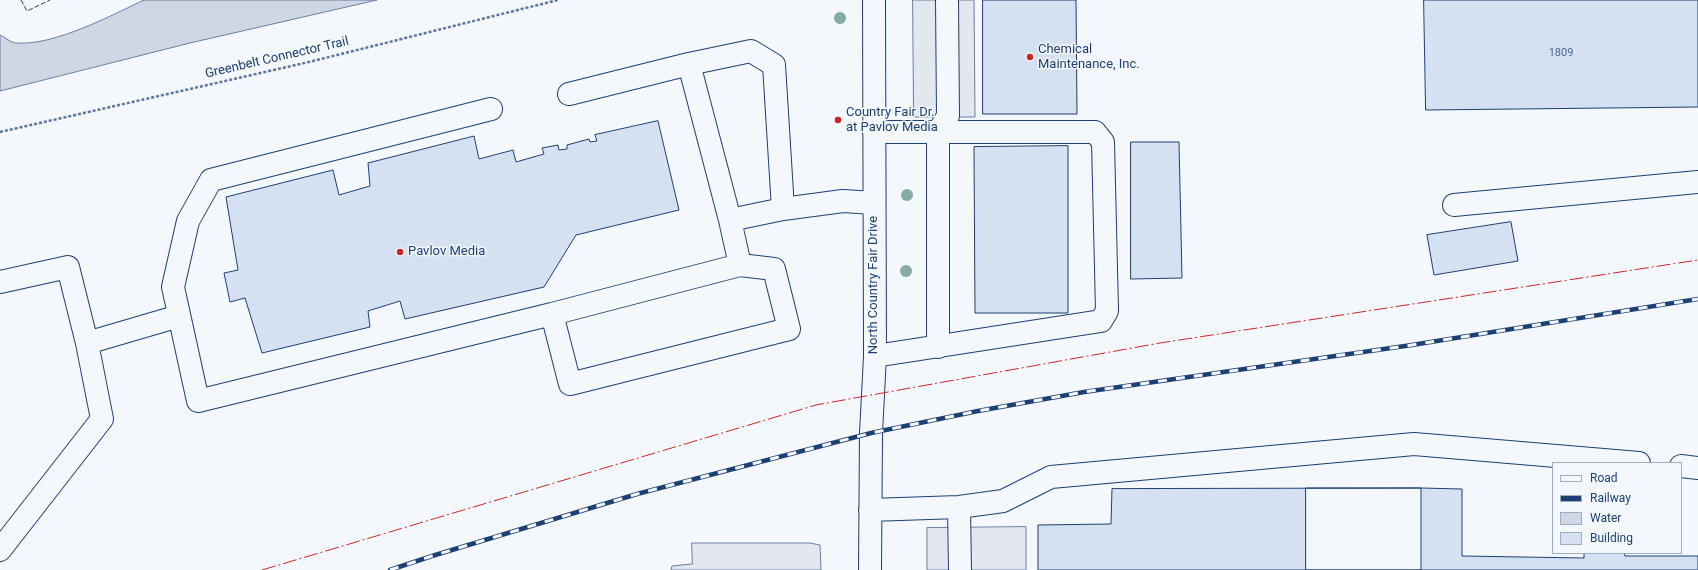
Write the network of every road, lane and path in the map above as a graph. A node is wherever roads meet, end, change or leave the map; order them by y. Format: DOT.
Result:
graph roads {
  1 [pos="558,0"];
  2 [pos="874,0"];
  3 [pos="947,0"];
  4 [pos="689,64"];
  5 [pos="569,94"];
  6 [pos="491,109"];
  7 [pos="0,132"];
  8 [pos="874,132"];
  9 [pos="938,132"];
  10 [pos="1698,182"];
  11 [pos="874,203"];
  12 [pos="1454,205"];
  13 [pos="783,209"];
  14 [pos="730,220"];
  15 [pos="740,265"];
  16 [pos="0,282"];
  17 [pos="552,314"];
  18 [pos="179,316"];
  19 [pos="87,343"];
  20 [pos="938,347"];
  21 [pos="875,356"];
  22 [pos="1627,462"];
  23 [pos="1682,466"];
  24 [pos="1698,468"];
  25 [pos="959,506"];
  26 [pos="870,510"];
  27 [pos="0,550"];
  28 [pos="870,570"];
  29 [pos="960,570"];
  1 -- 7 [label="path, Greenbelt Connector Trail"];
  2 -- 8 [label="street, North Country Fair Drive"];
  3 -- 9 [label="street"];
  4 -- 5 [label="street"];
  4 -- 13 [label="street"];
  4 -- 14 [label="street"];
  6 -- 18 [label="street"];
  8 -- 9 [label="street"];
  8 -- 11 [label="street, North Country Fair Drive"];
  9 -- 20 [label="street"];
  9 -- 20 [label="street"];
  10 -- 12 [label="street"];
  11 -- 13 [label="street"];
  11 -- 21 [label="street, North Country Fair Drive"];
  13 -- 14 [label="street"];
  14 -- 15 [label="street"];
  15 -- 17 [label="street"];
  15 -- 17 [label="street"];
  16 -- 19 [label="street"];
  17 -- 18 [label="street"];
  18 -- 19 [label="street"];
  19 -- 27 [label="street"];
  20 -- 21 [label="street"];
  21 -- 26 [label="street, North Country Fair Drive"];
  22 -- 25 [label="street"];
  23 -- 24 [label="street"];
  25 -- 26 [label="street"];
  25 -- 29 [label="street"];
  26 -- 28 [label="street, North Country Fair Drive"];
}
